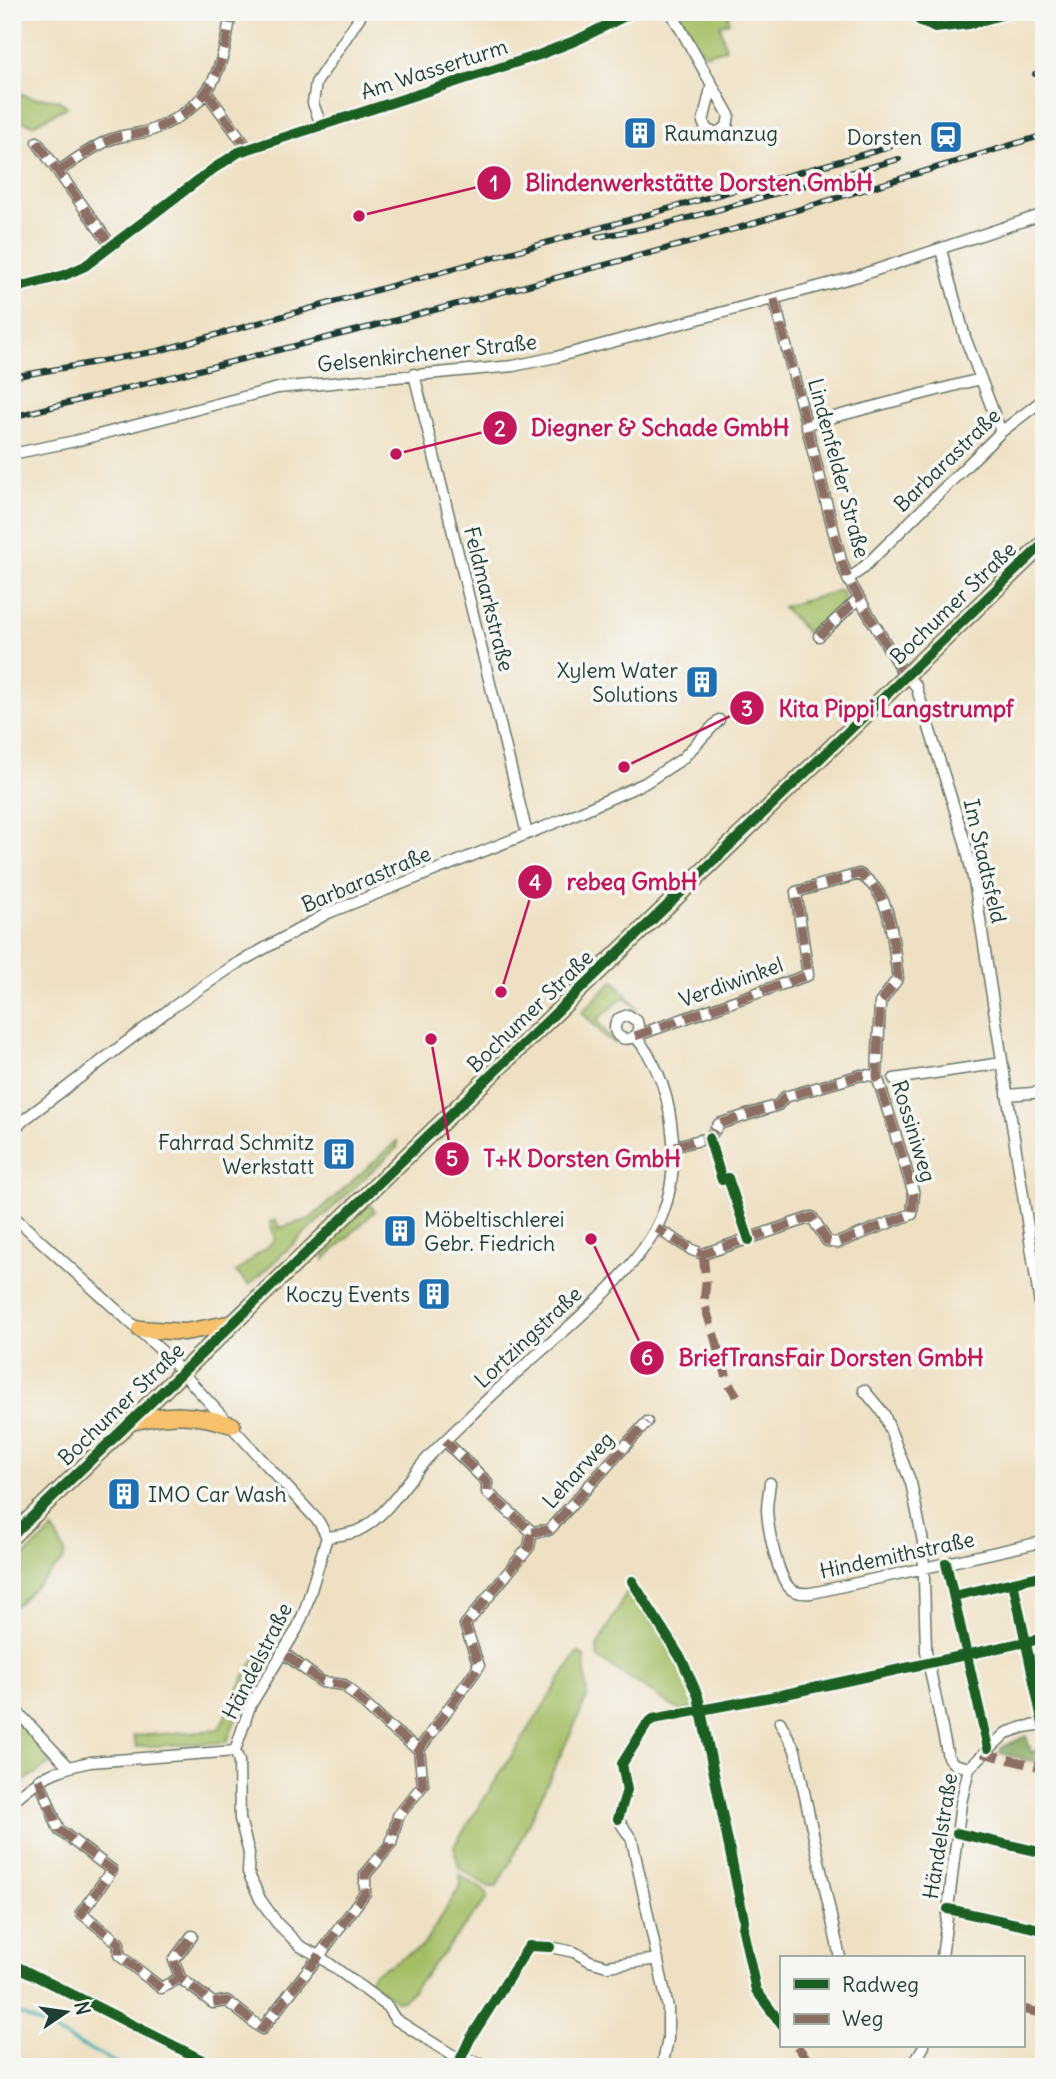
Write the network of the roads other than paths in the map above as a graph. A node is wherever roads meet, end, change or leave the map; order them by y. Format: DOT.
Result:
graph roads {
  1 [pos="231,12"];
  2 [pos="363,12"];
  3 [pos="633,12"];
  4 [pos="671,12"];
  5 [pos="712,84"];
  6 [pos="207,93"];
  7 [pos="321,125"];
  8 [pos="37,142"];
  9 [pos="248,149"];
  10 [pos="59,171"];
  11 [pos="1044,214"];
  12 [pos="112,247"];
  13 [pos="941,250"];
  14 [pos="12,289"];
  15 [pos="774,299"];
  16 [pos="414,374"];
  17 [pos="980,379"];
  18 [pos="1044,399"];
  19 [pos="807,424"];
  20 [pos="1001,432"];
  21 [pos="12,454"];
  22 [pos="1044,542"];
  23 [pos="848,579"];
  24 [pos="859,598"];
  25 [pos="819,636"];
  26 [pos="907,675"];
  27 [pos="719,720"];
  28 [pos="527,834"];
  29 [pos="635,1036"];
  30 [pos="1002,1063"];
  31 [pos="877,1076"];
  32 [pos="894,1079"];
  33 [pos="1044,1092"];
  34 [pos="1007,1096"];
  35 [pos="12,1131"];
  36 [pos="675,1146"];
  37 [pos="12,1215"];
  38 [pos="656,1228"];
  39 [pos="233,1323"];
  40 [pos="140,1329"];
  41 [pos="1044,1330"];
  42 [pos="182,1372"];
  43 [pos="864,1390"];
  44 [pos="648,1422"];
  45 [pos="129,1423"];
  46 [pos="232,1425"];
  47 [pos="445,1441"];
  48 [pos="770,1483"];
  49 [pos="533,1532"];
  50 [pos="12,1536"];
  51 [pos="327,1537"];
  52 [pos="1037,1544"];
  53 [pos="924,1568"];
  54 [pos="282,1652"];
  55 [pos="12,1706"];
  56 [pos="780,1721"];
  57 [pos="1044,1724"];
  58 [pos="419,1750"];
  59 [pos="235,1751"];
  60 [pos="68,1766"];
  61 [pos="969,1768"];
  62 [pos="39,1779"];
  63 [pos="12,1802"];
  64 [pos="618,1819"];
  65 [pos="192,1936"];
  66 [pos="550,1947"];
  67 [pos="319,1956"];
  68 [pos="839,1956"];
  69 [pos="942,1956"];
  70 [pos="658,1959"];
  71 [pos="180,1978"];
  72 [pos="923,2048"];
  73 [pos="487,2067"];
  74 [pos="662,2067"];
  75 [pos="912,2067"];
  1 -- 6 [label="street"];
  2 -- 7 [label="street"];
  3 -- 7 [label="street, Am Wasserturm"];
  4 -- 5 [label="street"];
  6 -- 9 [label="street"];
  6 -- 10 [label="street"];
  7 -- 9 [label="street, Am Wasserturm"];
  8 -- 10 [label="street"];
  9 -- 12 [label="street, Am Wasserturm"];
  10 -- 12 [label="street"];
  11 -- 13 [label="street, Gelsenkirchener Straße"];
  12 -- 14 [label="street, Am Wasserturm"];
  13 -- 15 [label="street, Gelsenkirchener Straße"];
  13 -- 17 [label="street"];
  15 -- 16 [label="street, Gelsenkirchener Straße"];
  15 -- 19 [label="street, Lindenfelder Straße"];
  16 -- 21 [label="street, Gelsenkirchener Straße"];
  16 -- 28 [label="street, Feldmarkstraße"];
  17 -- 19 [label="street"];
  17 -- 20 [label="street"];
  18 -- 20 [label="street, Barbarastraße"];
  19 -- 23 [label="street, Lindenfelder Straße"];
  20 -- 23 [label="street, Barbarastraße"];
  22 -- 26 [label="main road, Bochumer Straße"];
  23 -- 24 [label="street, Lindenfelder Straße"];
  24 -- 25 [label="street"];
  24 -- 26 [label="street, Lindenfelder Straße"];
  26 -- 30 [label="street, Im Stadtsfeld"];
  26 -- 39 [label="main road, Bochumer Straße"];
  27 -- 28 [label="street, Barbarastraße"];
  28 -- 35 [label="street, Barbarastraße"];
  29 -- 31 [label="street, Verdiwinkel"];
  29 -- 36 [label="street, Lortzingstraße"];
  30 -- 32 [label="street"];
  30 -- 34 [label="street, Im Stadtsfeld"];
  31 -- 36 [label="street, Rossiniweg"];
  31 -- 38 [label="street, Rossiniweg"];
  33 -- 34 [label="street"];
  34 -- 41 [label="street, Im Stadtsfeld"];
  36 -- 38 [label="street, Lortzingstraße"];
  37 -- 40 [label="street"];
  38 -- 47 [label="street, Lortzingstraße"];
  39 -- 40 [label="main road"];
  39 -- 42 [label="main road, Bochumer Straße"];
  40 -- 42 [label="street"];
  42 -- 45 [label="main road, Bochumer Straße"];
  42 -- 46 [label="street"];
  43 -- 53 [label="street"];
  44 -- 49 [label="street, Leharweg"];
  45 -- 46 [label="main road"];
  45 -- 50 [label="main road, Bochumer Straße"];
  46 -- 51 [label="street"];
  47 -- 49 [label="street, Leharweg"];
  47 -- 51 [label="street, Lortzingstraße"];
  48 -- 53 [label="street, Hindemithstraße"];
  49 -- 58 [label="street, Leharweg"];
  51 -- 54 [label="street, Händelstraße"];
  52 -- 53 [label="street, Hindemithstraße"];
  53 -- 61 [label="street"];
  54 -- 58 [label="street"];
  54 -- 59 [label="street, Händelstraße"];
  55 -- 60 [label="street"];
  56 -- 68 [label="street"];
  57 -- 61 [label="street, Händelstraße"];
  58 -- 67 [label="street"];
  59 -- 60 [label="street"];
  59 -- 67 [label="street, Händelstraße"];
  60 -- 62 [label="street"];
  61 -- 69 [label="street, Händelstraße"];
  62 -- 63 [label="street"];
  62 -- 71 [label="street"];
  64 -- 70 [label="street"];
  65 -- 71 [label="street"];
  66 -- 70 [label="street"];
  67 -- 71 [label="street"];
  67 -- 73 [label="street, Händelstraße"];
  70 -- 74 [label="street"];
  72 -- 75 [label="street"];
}
